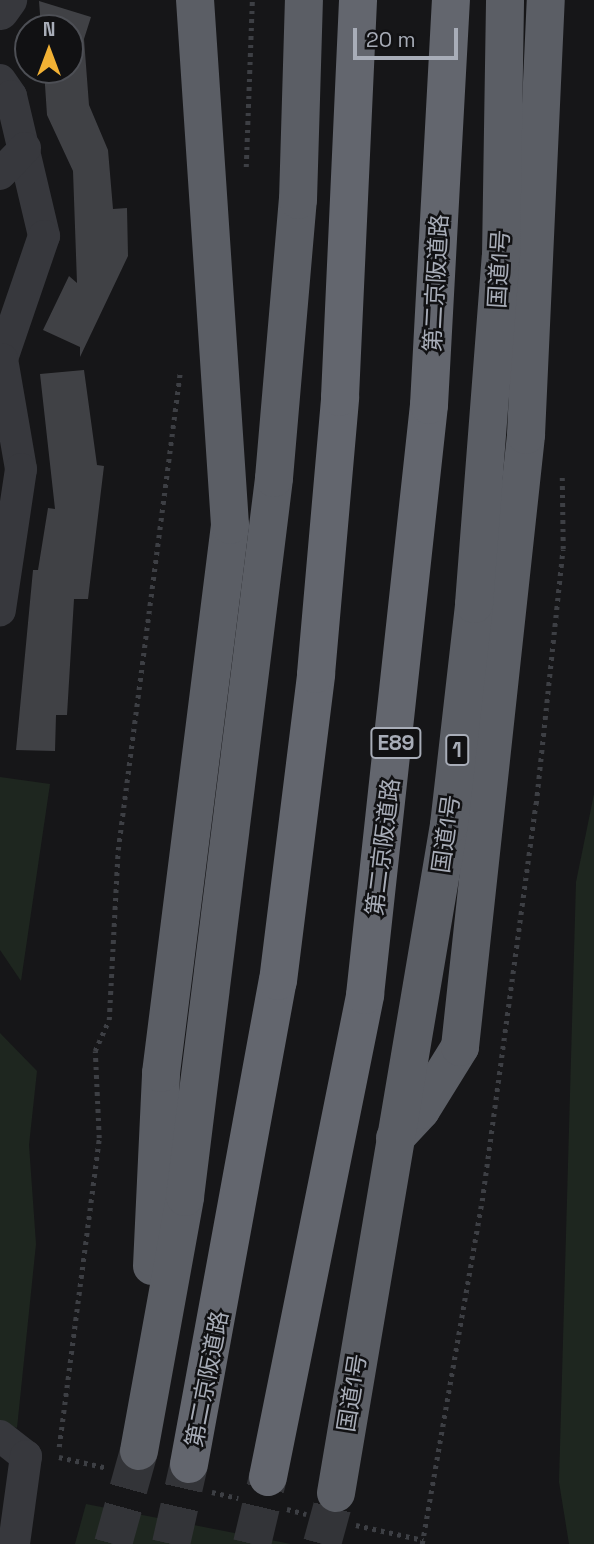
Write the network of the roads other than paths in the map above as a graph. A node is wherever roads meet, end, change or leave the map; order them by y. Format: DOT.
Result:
graph roads {
  1 [pos="8,0"];
  2 [pos="195,0"];
  3 [pos="304,0"];
  4 [pos="358,0"];
  5 [pos="451,0"];
  6 [pos="505,0"];
  7 [pos="546,0"];
  8 [pos="0,11"];
  9 [pos="0,80"];
  10 [pos="25,148"];
  11 [pos="0,174"];
  12 [pos="0,610"];
  13 [pos="395,1139"];
  14 [pos="146,1408"];
  15 [pos="0,1436"];
  16 [pos="125,1460"];
  17 [pos="198,1478"];
  18 [pos="263,1494"];
  19 [pos="331,1510"];
  20 [pos="14,1544"];
  1 -- 8 [label="street"];
  2 -- 14 [label="highway"];
  3 -- 14 [label="highway"];
  4 -- 17 [label="highway, 第二京阪道路"];
  5 -- 18 [label="highway, 第二京阪道路 / E89"];
  6 -- 13 [label="highway, 国道1号 / 1"];
  7 -- 13 [label="highway"];
  9 -- 10 [label="street"];
  10 -- 11 [label="street"];
  10 -- 12 [label="street"];
  13 -- 19 [label="highway, 国道1号 / 1"];
  14 -- 16 [label="highway"];
  15 -- 20 [label="street"];
}
